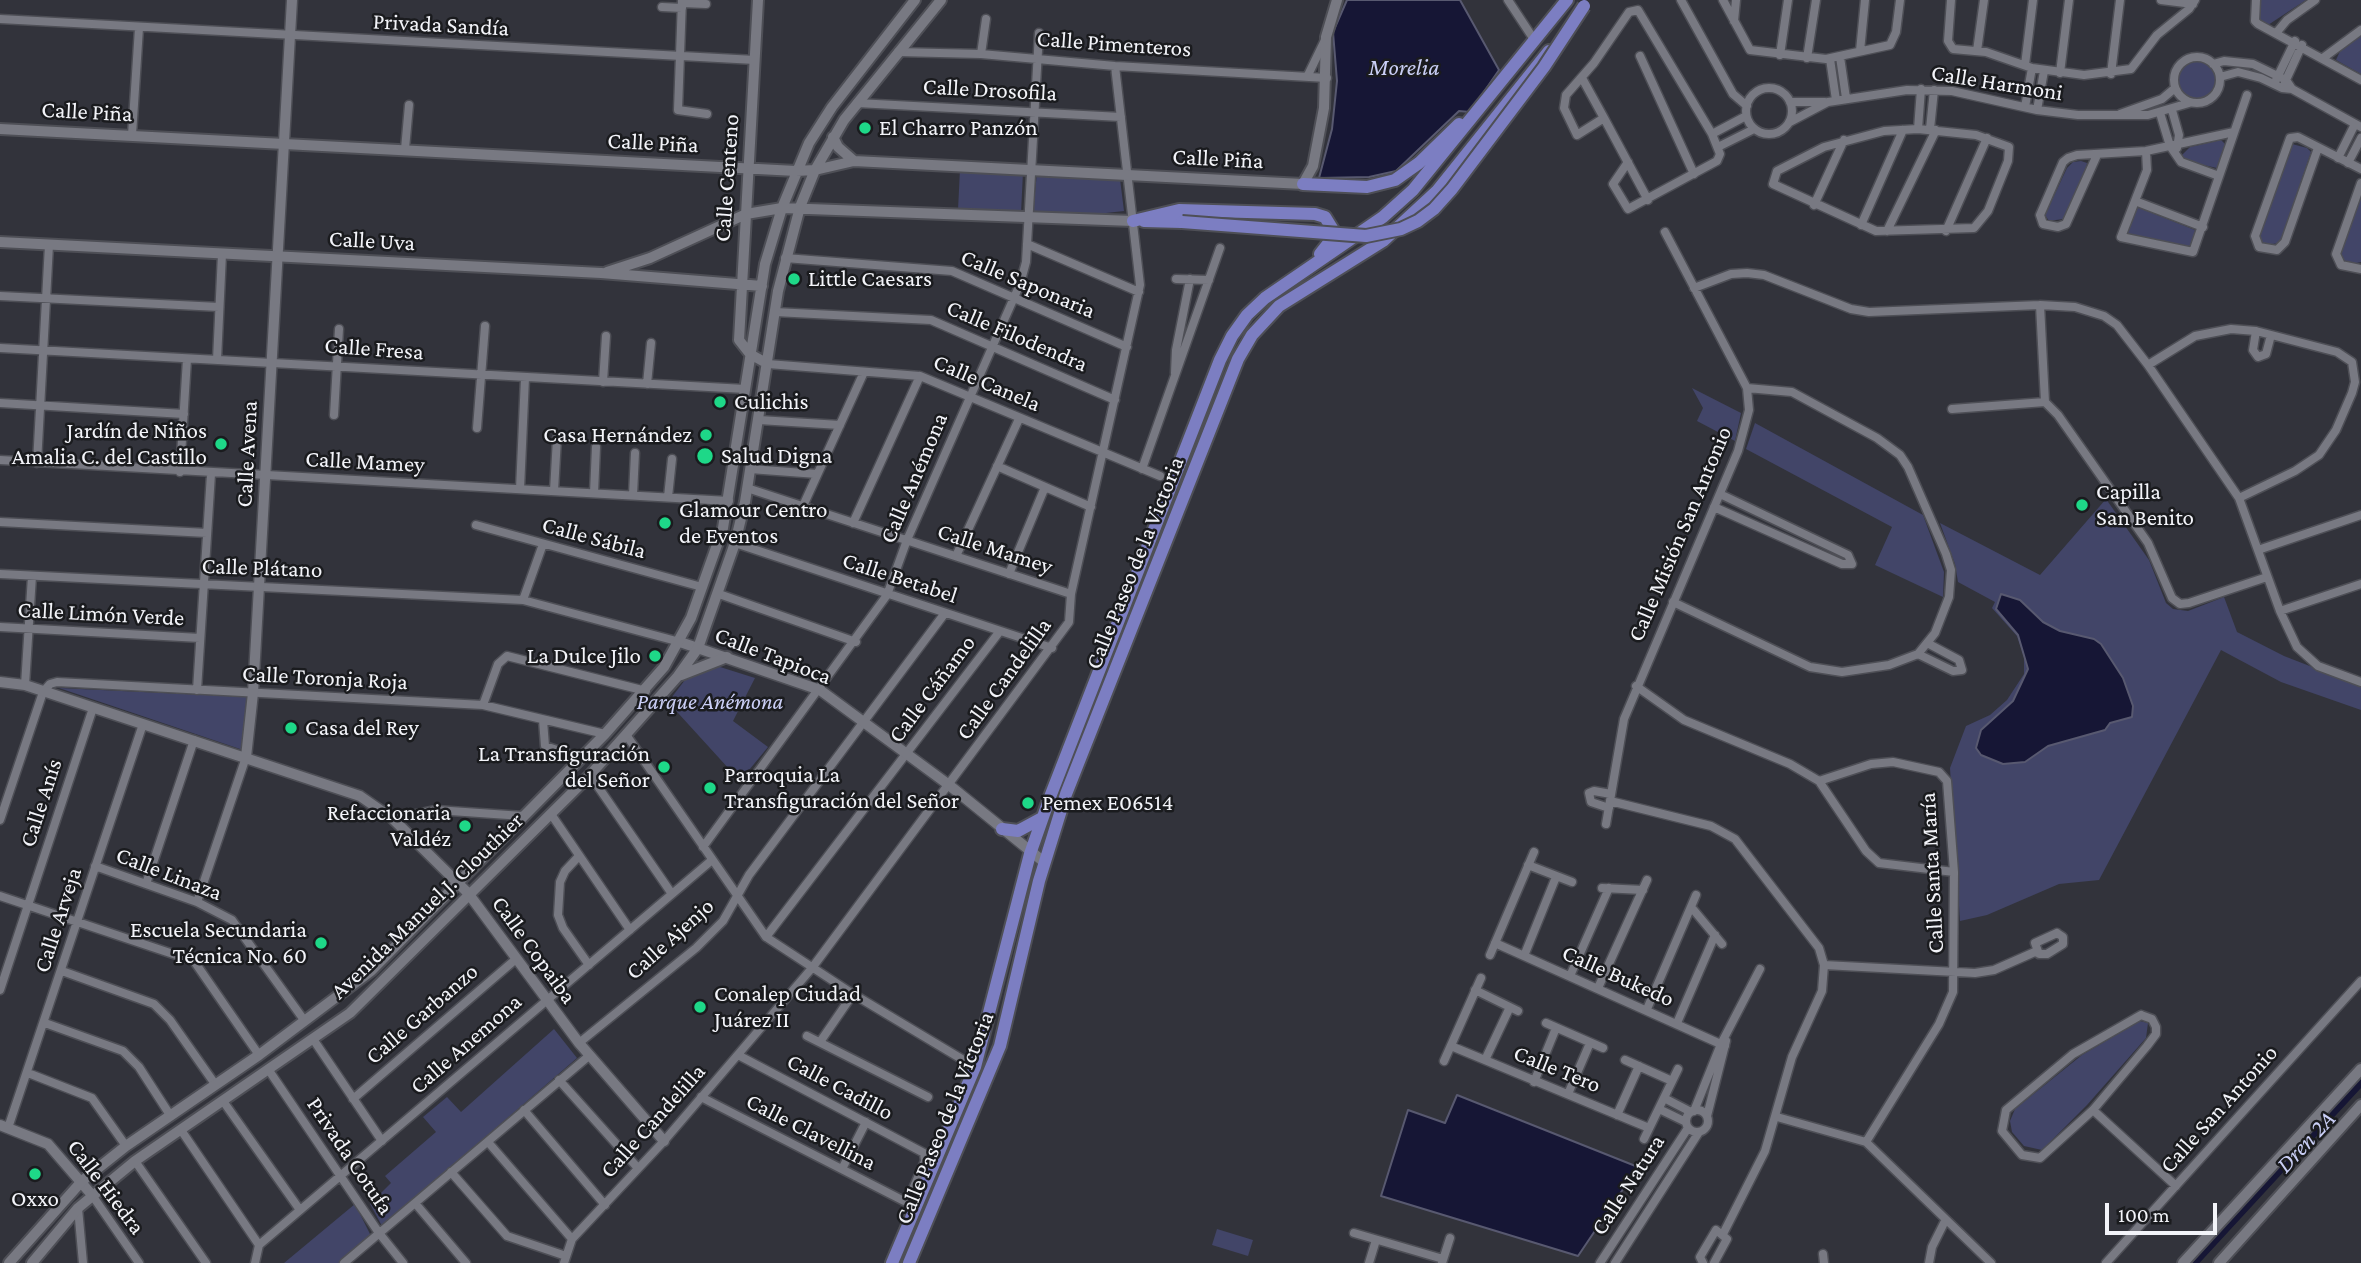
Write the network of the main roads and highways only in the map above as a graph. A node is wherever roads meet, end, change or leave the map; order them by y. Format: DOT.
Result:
graph roads {
  1 [pos="758,0"];
  2 [pos="915,0"];
  3 [pos="942,0"];
  4 [pos="1337,0"];
  5 [pos="1567,0"];
  6 [pos="1587,3"];
  7 [pos="832,107"];
  8 [pos="1476,112"];
  9 [pos="0,129"];
  10 [pos="833,137"];
  11 [pos="825,151"];
  12 [pos="854,160"];
  13 [pos="749,169"];
  14 [pos="815,170"];
  15 [pos="796,171"];
  16 [pos="1303,184"];
  17 [pos="792,207"];
  18 [pos="746,214"];
  19 [pos="1133,221"];
  20 [pos="0,243"];
  21 [pos="650,258"];
  22 [pos="1315,262"];
  23 [pos="601,274"];
  24 [pos="657,280"];
  25 [pos="741,284"];
  26 [pos="762,286"];
  27 [pos="778,291"];
  28 [pos="750,354"];
  29 [pos="768,364"];
  30 [pos="1161,510"];
  31 [pos="1155,569"];
  32 [pos="727,657"];
  33 [pos="1103,661"];
  34 [pos="678,676"];
  35 [pos="1094,725"];
  36 [pos="1042,818"];
  37 [pos="1002,829"];
  38 [pos="370,971"];
  39 [pos="382,983"];
  40 [pos="2361,1069"];
  41 [pos="2361,1105"];
  42 [pos="9,1263"];
  43 [pos="32,1263"];
  44 [pos="892,1263"];
  45 [pos="909,1263"];
  46 [pos="2183,1263"];
  47 [pos="2219,1263"];
  1 -- 13 [label="main road, Calle Centeno"];
  2 -- 7 [label="main road, Avenida Manuel J. Clouthier"];
  3 -- 10 [label="main road, Avenida Manuel J. Clouthier"];
  4 -- 16 [label="main road"];
  5 -- 8 [label="main road, Calle Paseo de la Victoria"];
  6 -- 19 [label="main road, bridge"];
  6 -- 31 [label="main road, Calle Paseo de la Victoria"];
  7 -- 11 [label="main road"];
  7 -- 15 [label="main road, Avenida Manuel J. Clouthier"];
  8 -- 16 [label="main road"];
  8 -- 22 [label="main road, Calle Paseo de la Victoria"];
  9 -- 13 [label="main road, Calle Piña"];
  10 -- 11 [label="main road, Avenida Manuel J. Clouthier"];
  10 -- 12 [label="main road"];
  11 -- 14 [label="main road, Avenida Manuel J. Clouthier"];
  12 -- 14 [label="main road, Calle Piña"];
  12 -- 16 [label="main road, Calle Piña"];
  13 -- 15 [label="main road, Calle Piña"];
  13 -- 18 [label="main road, Calle Centeno"];
  14 -- 15 [label="main road, Calle Piña"];
  14 -- 17 [label="main road, Avenida Manuel J. Clouthier"];
  15 -- 17 [label="main road, Avenida Manuel J. Clouthier"];
  17 -- 18 [label="main road"];
  17 -- 19 [label="main road"];
  17 -- 26 [label="main road, Avenida Manuel J. Clouthier"];
  17 -- 27 [label="main road, Avenida Manuel J. Clouthier"];
  17 -- 27 [label="main road"];
  18 -- 21 [label="main road"];
  18 -- 25 [label="main road, Calle Centeno"];
  19 -- 22 [label="main road"];
  20 -- 23 [label="main road, Calle Uva"];
  21 -- 23 [label="main road"];
  21 -- 24 [label="main road"];
  22 -- 30 [label="main road, Calle Paseo de la Victoria"];
  23 -- 24 [label="main road, Calle Uva"];
  24 -- 25 [label="main road, Calle Uva"];
  25 -- 26 [label="main road, Calle Uva"];
  25 -- 28 [label="main road, Calle Centeno"];
  26 -- 28 [label="main road, Avenida Manuel J. Clouthier"];
  27 -- 29 [label="main road, Avenida Manuel J. Clouthier"];
  28 -- 29 [label="main road, Calle Canela"];
  28 -- 38 [label="main road, Avenida Manuel J. Clouthier"];
  29 -- 34 [label="main road, Avenida Manuel J. Clouthier"];
  30 -- 31 [label="main road"];
  30 -- 33 [label="main road, Calle Paseo de la Victoria"];
  31 -- 35 [label="main road, Calle Paseo de la Victoria"];
  32 -- 34 [label="main road"];
  33 -- 35 [label="main road"];
  33 -- 36 [label="main road, Calle Paseo de la Victoria"];
  34 -- 39 [label="main road, Avenida Manuel J. Clouthier"];
  35 -- 45 [label="main road, Calle Paseo de la Victoria"];
  36 -- 37 [label="main road"];
  36 -- 44 [label="main road, Calle Paseo de la Victoria"];
  38 -- 39 [label="main road"];
  38 -- 42 [label="main road, Avenida Manuel J. Clouthier"];
  39 -- 43 [label="main road, Avenida Manuel J. Clouthier"];
  40 -- 46 [label="main road"];
  41 -- 47 [label="main road"];
}
